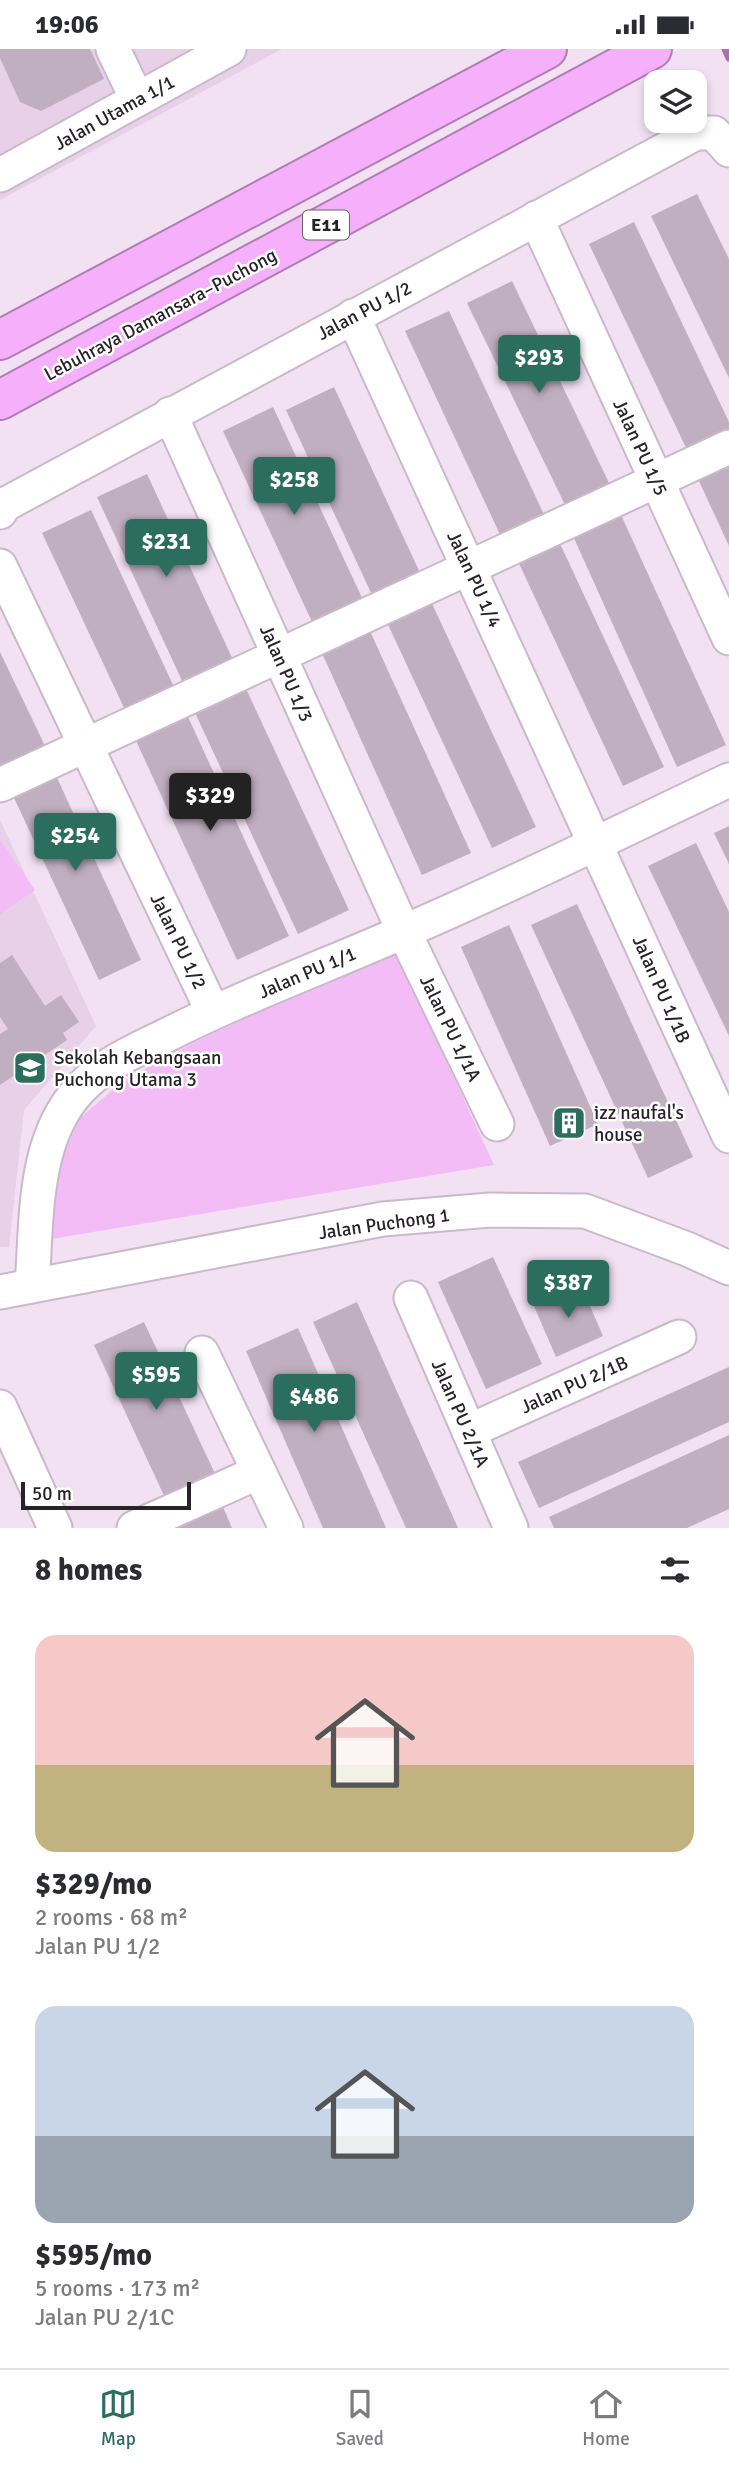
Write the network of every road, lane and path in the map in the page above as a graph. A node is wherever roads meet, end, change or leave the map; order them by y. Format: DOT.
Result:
graph roads {
  1 [pos="113,49"];
  2 [pos="229,49"];
  3 [pos="547,49"];
  4 [pos="652,49"];
  5 [pos="137,99"];
  6 [pos="729,150"];
  7 [pos="2,169"];
  8 [pos="537,218"];
  9 [pos="354,316"];
  10 [pos="0,340"];
  11 [pos="0,400"];
  12 [pos="170,415"];
  13 [pos="729,446"];
  14 [pos="657,480"];
  15 [pos="0,512"];
  16 [pos="0,566"];
  17 [pos="469,567"];
  18 [pos="729,638"];
  19 [pos="279,655"];
  20 [pos="85,745"];
  21 [pos="729,779"];
  22 [pos="0,785"];
  23 [pos="596,842"];
  24 [pos="404,932"];
  25 [pos="213,1012"];
  26 [pos="718,1081"];
  27 [pos="497,1124"];
  28 [pos="729,1136"];
  29 [pos="729,1268"];
  30 [pos="0,1285"];
  31 [pos="33,1286"];
  32 [pos="0,1292"];
  33 [pos="411,1298"];
  34 [pos="679,1337"];
  35 [pos="202,1353"];
  36 [pos="0,1407"];
  37 [pos="469,1431"];
  38 [pos="259,1472"];
  39 [pos="55,1528"];
  40 [pos="134,1528"];
  41 [pos="286,1528"];
  42 [pos="511,1528"];
  1 -- 5 [label="street"];
  2 -- 5 [label="street, Jalan Utama 1/1"];
  3 -- 10 [label="highway, E11"];
  4 -- 11 [label="highway, Lebuhraya Damansara–Puchong / E11"];
  5 -- 7 [label="street, Jalan Utama 1/1"];
  6 -- 8 [label="street, Jalan PU 1/2"];
  8 -- 9 [label="street, Jalan PU 1/2"];
  8 -- 14 [label="street, Jalan PU 1/5"];
  9 -- 12 [label="street, Jalan PU 1/2"];
  9 -- 17 [label="street, Jalan PU 1/4"];
  12 -- 15 [label="street, Jalan PU 1/2"];
  12 -- 19 [label="street, Jalan PU 1/3"];
  13 -- 14 [label="street"];
  14 -- 17 [label="street"];
  14 -- 18 [label="street, Jalan PU 1/5"];
  16 -- 20 [label="street, Jalan PU 1/2"];
  17 -- 19 [label="street"];
  17 -- 23 [label="street, Jalan PU 1/4"];
  19 -- 20 [label="street"];
  19 -- 24 [label="street, Jalan PU 1/3"];
  20 -- 22 [label="street"];
  20 -- 25 [label="street, Jalan PU 1/2"];
  21 -- 23 [label="street, Jalan PU 1/1"];
  23 -- 24 [label="street, Jalan PU 1/1"];
  23 -- 26 [label="street, Jalan PU 1/1B"];
  24 -- 25 [label="street, Jalan PU 1/1"];
  24 -- 27 [label="street, Jalan PU 1/1A"];
  25 -- 31 [label="street, Jalan PU 1/1"];
  26 -- 28 [label="street, Jalan PU 1/1B"];
  29 -- 31 [label="street, Jalan Puchong 1"];
  30 -- 31 [label="street"];
  31 -- 32 [label="street"];
  33 -- 37 [label="street, Jalan PU 2/1A"];
  34 -- 37 [label="street, Jalan PU 2/1B"];
  35 -- 38 [label="street"];
  36 -- 39 [label="street"];
  37 -- 42 [label="street, Jalan PU 2/1A"];
  38 -- 40 [label="street"];
  38 -- 41 [label="street"];
}
